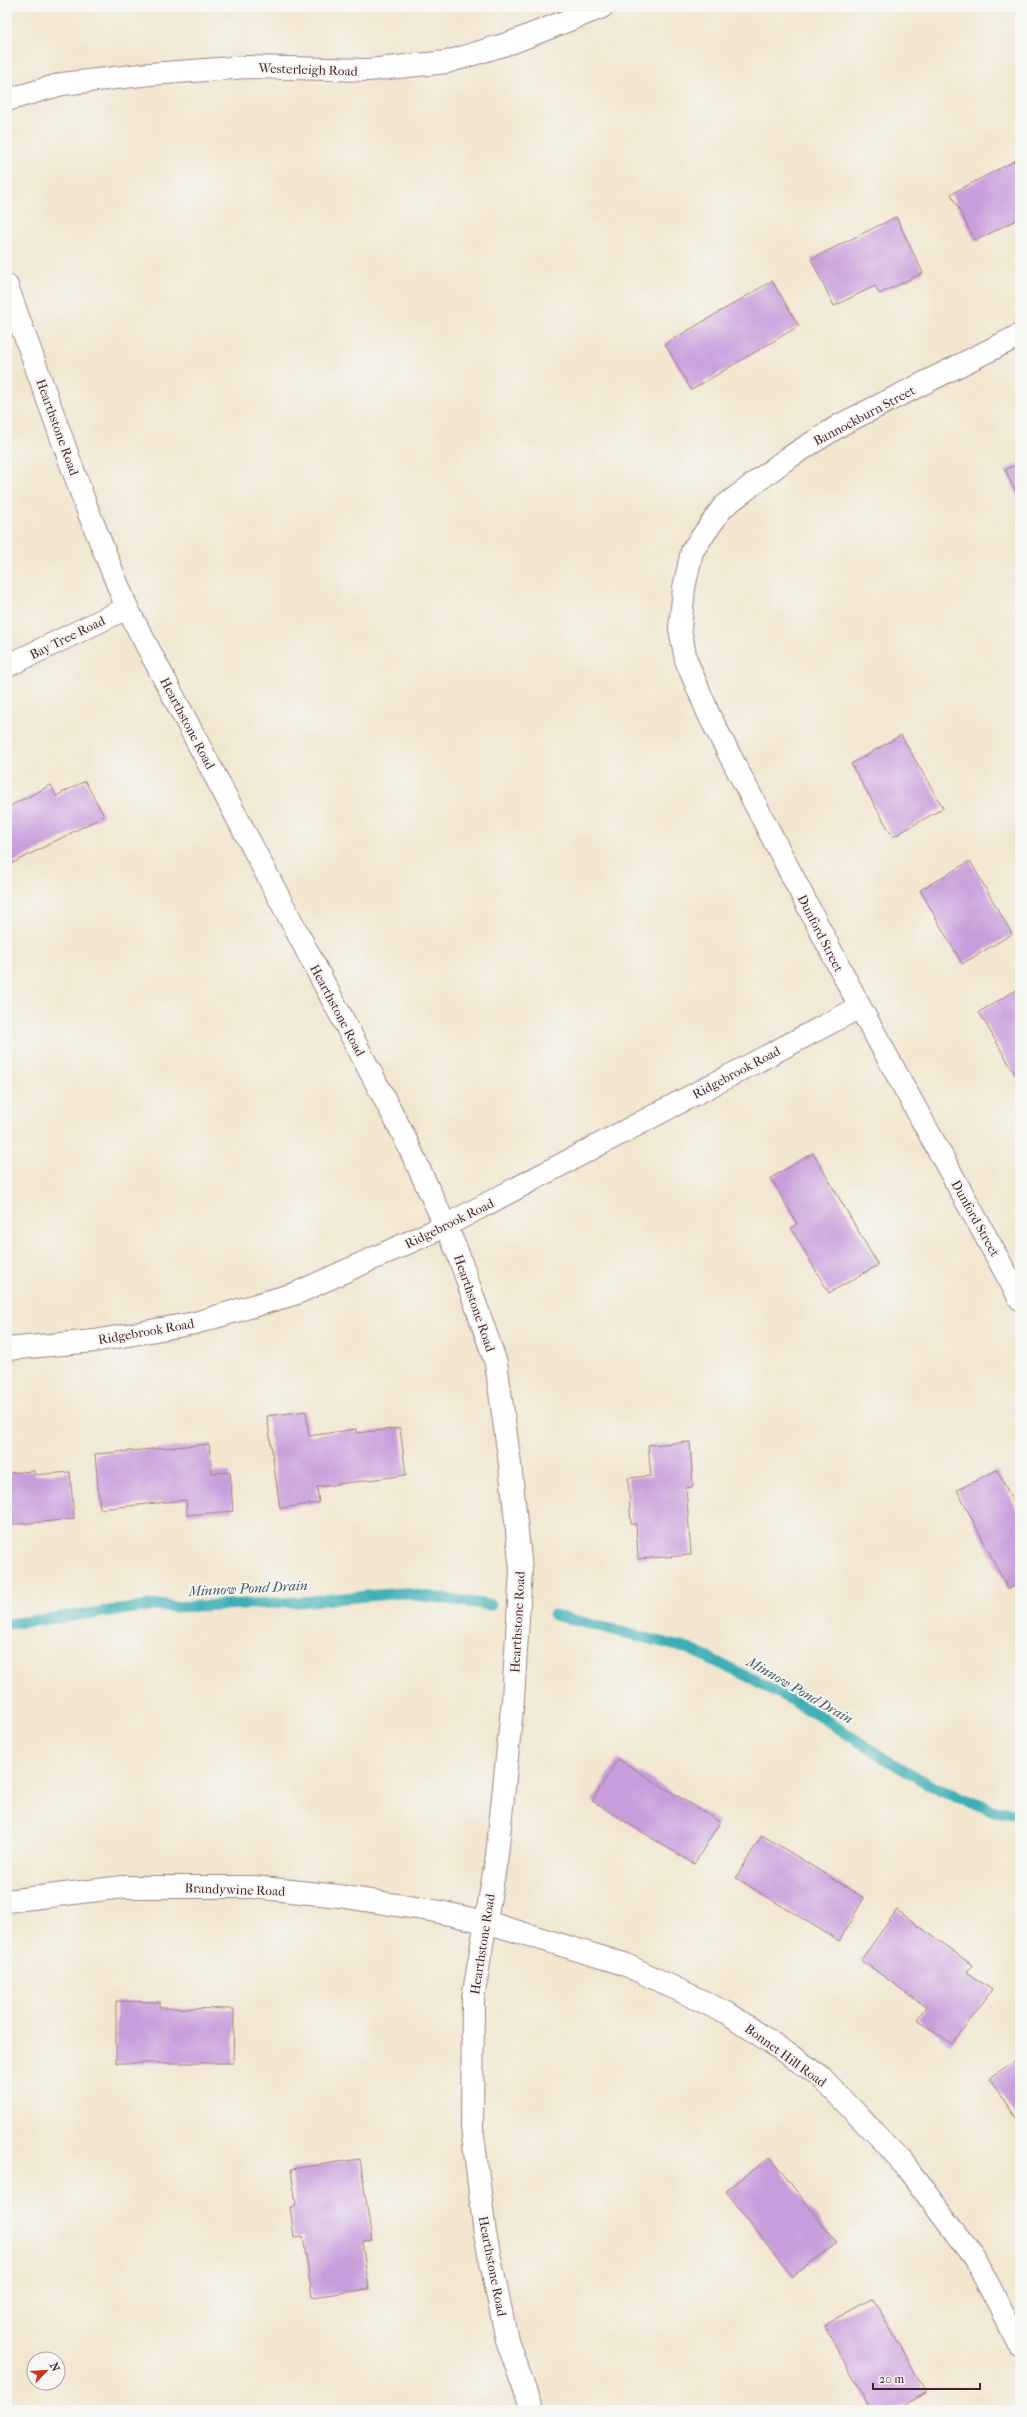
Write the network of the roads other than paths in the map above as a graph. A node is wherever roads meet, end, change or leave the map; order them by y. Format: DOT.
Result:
graph roads {
  1 [pos="602,7"];
  2 [pos="7,100"];
  3 [pos="7,286"];
  4 [pos="1020,335"];
  5 [pos="692,551"];
  6 [pos="127,608"];
  7 [pos="7,666"];
  8 [pos="860,1007"];
  9 [pos="446,1226"];
  10 [pos="1020,1299"];
  11 [pos="7,1349"];
  12 [pos="7,1901"];
  13 [pos="486,1922"];
  14 [pos="1020,2346"];
  15 [pos="532,2410"];
  1 -- 2 [label="street, Westerleigh Road"];
  3 -- 6 [label="street, Hearthstone Road"];
  4 -- 5 [label="street, Bannockburn Street"];
  5 -- 8 [label="street, Dunford Street"];
  6 -- 7 [label="street, Bay Tree Road"];
  6 -- 9 [label="street, Hearthstone Road"];
  8 -- 9 [label="street, Ridgebrook Road"];
  8 -- 10 [label="street, Dunford Street"];
  9 -- 11 [label="street, Ridgebrook Road"];
  9 -- 13 [label="street, Hearthstone Road"];
  12 -- 13 [label="street, Brandywine Road"];
  13 -- 14 [label="street, Bonnet Hill Road"];
  13 -- 15 [label="street, Hearthstone Road"];
}
